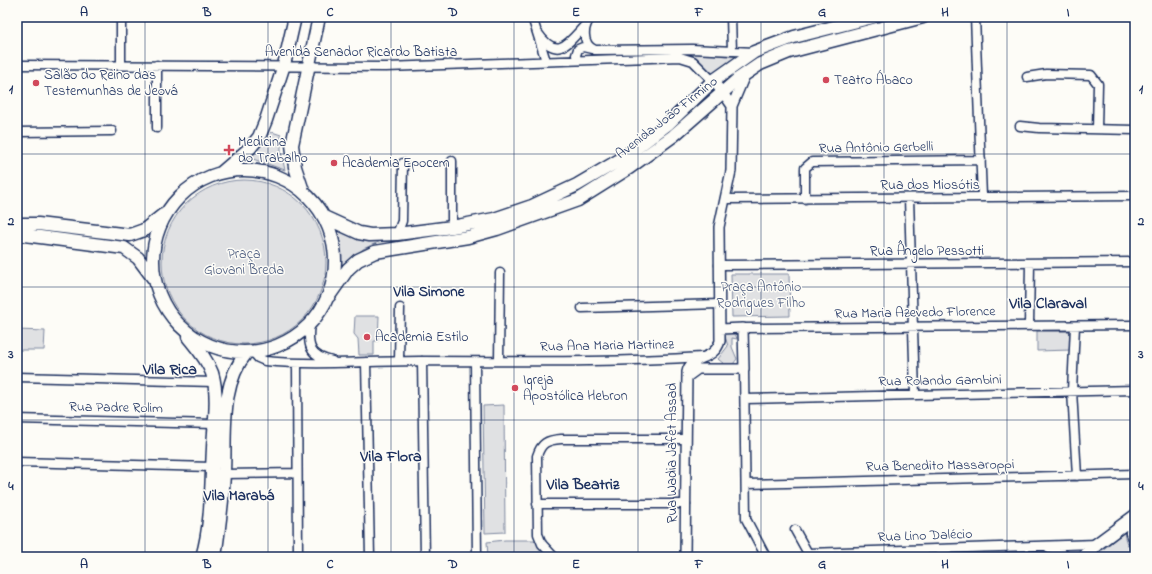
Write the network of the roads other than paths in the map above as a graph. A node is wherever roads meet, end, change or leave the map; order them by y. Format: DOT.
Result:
graph roads {
  1 [pos="120,17"];
  2 [pos="295,17"];
  3 [pos="318,17"];
  4 [pos="532,17"];
  5 [pos="731,17"];
  6 [pos="873,17"];
  7 [pos="923,17"];
  8 [pos="975,17"];
  9 [pos="590,20"];
  10 [pos="538,33"];
  11 [pos="592,49"];
  12 [pos="732,51"];
  13 [pos="754,52"];
  14 [pos="577,60"];
  15 [pos="546,61"];
  16 [pos="17,65"];
  17 [pos="121,65"];
  18 [pos="157,65"];
  19 [pos="284,65"];
  20 [pos="308,66"];
  21 [pos="701,68"];
  22 [pos="745,74"];
  23 [pos="1027,78"];
  24 [pos="708,86"];
  25 [pos="723,93"];
  26 [pos="732,106"];
  27 [pos="1020,126"];
  28 [pos="158,128"];
  29 [pos="1097,129"];
  30 [pos="1135,130"];
  31 [pos="112,131"];
  32 [pos="17,132"];
  33 [pos="981,160"];
  34 [pos="452,161"];
  35 [pos="403,163"];
  36 [pos="222,172"];
  37 [pos="303,191"];
  38 [pos="1135,196"];
  39 [pos="982,197"];
  40 [pos="909,198"];
  41 [pos="725,199"];
  42 [pos="805,199"];
  43 [pos="166,213"];
  44 [pos="324,217"];
  45 [pos="17,224"];
  46 [pos="452,227"];
  47 [pos="403,233"];
  48 [pos="17,234"];
  49 [pos="1135,262"];
  50 [pos="1030,263"];
  51 [pos="911,264"];
  52 [pos="719,265"];
  53 [pos="500,273"];
  54 [pos="154,279"];
  55 [pos="329,296"];
  56 [pos="720,304"];
  57 [pos="400,308"];
  58 [pos="582,308"];
  59 [pos="310,324"];
  60 [pos="179,325"];
  61 [pos="1135,325"];
  62 [pos="1030,326"];
  63 [pos="1075,326"];
  64 [pos="912,327"];
  65 [pos="743,328"];
  66 [pos="720,329"];
  67 [pos="250,352"];
  68 [pos="714,352"];
  69 [pos="703,357"];
  70 [pos="399,361"];
  71 [pos="422,361"];
  72 [pos="499,361"];
  73 [pos="297,362"];
  74 [pos="337,362"];
  75 [pos="366,362"];
  76 [pos="475,362"];
  77 [pos="724,369"];
  78 [pos="744,369"];
  79 [pos="17,377"];
  80 [pos="687,377"];
  81 [pos="214,382"];
  82 [pos="1135,390"];
  83 [pos="1072,391"];
  84 [pos="915,394"];
  85 [pos="745,399"];
  86 [pos="17,419"];
  87 [pos="214,424"];
  88 [pos="686,439"];
  89 [pos="17,462"];
  90 [pos="212,467"];
  91 [pos="297,473"];
  92 [pos="224,474"];
  93 [pos="1135,474"];
  94 [pos="1077,476"];
  95 [pos="746,484"];
  96 [pos="537,504"];
  97 [pos="686,504"];
  98 [pos="1134,517"];
  99 [pos="795,530"];
  100 [pos="1135,541"];
  101 [pos="206,544"];
  102 [pos="1097,544"];
  103 [pos="1043,546"];
  104 [pos="809,555"];
  105 [pos="202,557"];
  106 [pos="210,557"];
  107 [pos="215,557"];
  108 [pos="298,557"];
  109 [pos="370,557"];
  110 [pos="425,557"];
  111 [pos="476,557"];
  112 [pos="554,557"];
  113 [pos="685,557"];
  114 [pos="766,557"];
  115 [pos="1066,557"];
  116 [pos="1083,557"];
  1 -- 17 [label="street"];
  2 -- 19 [label="main road"];
  3 -- 20 [label="main road"];
  4 -- 10 [label="street"];
  5 -- 12 [label="street"];
  6 -- 13 [label="main road, Avenida João Firmino"];
  7 -- 22 [label="main road, Avenida João Firmino"];
  8 -- 33 [label="street"];
  9 -- 10 [label="street"];
  9 -- 11 [label="street"];
  10 -- 15 [label="street"];
  11 -- 12 [label="street"];
  11 -- 14 [label="street"];
  12 -- 13 [label="street"];
  13 -- 24 [label="main road, Avenida João Firmino"];
  14 -- 15 [label="street, Avenida Senador Ricardo Batista"];
  14 -- 21 [label="street, Avenida Senador Ricardo Batista"];
  15 -- 20 [label="street, Avenida Senador Ricardo Batista"];
  16 -- 17 [label="street, Avenida Senador Ricardo Batista"];
  17 -- 18 [label="street, Avenida Senador Ricardo Batista"];
  18 -- 19 [label="street, Avenida Senador Ricardo Batista"];
  18 -- 28 [label="street"];
  19 -- 20 [label="street, Avenida Senador Ricardo Batista"];
  19 -- 36 [label="main road"];
  20 -- 37 [label="main road"];
  21 -- 24 [label="street, Avenida Senador Ricardo Batista"];
  21 -- 24 [label="street"];
  22 -- 25 [label="main road, Avenida João Firmino"];
  22 -- 26 [label="street"];
  23 -- 29 [label="street"];
  24 -- 25 [label="street"];
  24 -- 46 [label="main road, Avenida João Firmino"];
  25 -- 26 [label="street"];
  25 -- 55 [label="main road, Avenida João Firmino"];
  26 -- 41 [label="street"];
  27 -- 29 [label="street"];
  29 -- 30 [label="street"];
  31 -- 32 [label="street"];
  33 -- 39 [label="street"];
  33 -- 42 [label="street, Rua Antônio Gerbelli"];
  34 -- 46 [label="street"];
  35 -- 47 [label="street"];
  36 -- 37 [label="main road"];
  36 -- 43 [label="main road"];
  37 -- 44 [label="main road"];
  38 -- 39 [label="street, Rua dos Miosótis"];
  39 -- 40 [label="street, Rua dos Miosótis"];
  40 -- 42 [label="street, Rua dos Miosótis"];
  40 -- 51 [label="street"];
  41 -- 42 [label="street, Rua dos Miosótis"];
  41 -- 52 [label="street"];
  43 -- 45 [label="main road"];
  43 -- 54 [label="main road"];
  44 -- 47 [label="main road, Avenida João Firmino"];
  44 -- 55 [label="main road"];
  46 -- 47 [label="main road, Avenida João Firmino"];
  48 -- 54 [label="main road"];
  49 -- 50 [label="street, Rua Ângelo Pessotti"];
  50 -- 51 [label="street, Rua Ângelo Pessotti"];
  50 -- 62 [label="street"];
  51 -- 52 [label="street, Rua Ângelo Pessotti"];
  51 -- 64 [label="street"];
  52 -- 56 [label="street"];
  53 -- 72 [label="street"];
  54 -- 60 [label="main road"];
  55 -- 59 [label="main road"];
  56 -- 58 [label="street"];
  56 -- 66 [label="street"];
  57 -- 70 [label="street"];
  59 -- 67 [label="main road"];
  59 -- 74 [label="street"];
  60 -- 67 [label="main road"];
  60 -- 81 [label="main road"];
  61 -- 63 [label="street, Rua Maria Azevedo Florence"];
  62 -- 63 [label="street, Rua Maria Azevedo Florence"];
  62 -- 64 [label="street, Rua Maria Azevedo Florence"];
  63 -- 83 [label="street"];
  64 -- 65 [label="street, Rua Maria Azevedo Florence"];
  64 -- 84 [label="street"];
  65 -- 66 [label="street, Rua Maria Azevedo Florence"];
  65 -- 78 [label="street"];
  66 -- 68 [label="street"];
  67 -- 73 [label="street, Rua Ana Maria Martinez"];
  67 -- 92 [label="main road"];
  68 -- 69 [label="street, Rua Ana Maria Martinez"];
  68 -- 77 [label="street"];
  69 -- 72 [label="street, Rua Ana Maria Martinez"];
  69 -- 80 [label="street, Rua Wadia Jafet Assad"];
  70 -- 71 [label="street, Rua Ana Maria Martinez"];
  70 -- 75 [label="street, Rua Ana Maria Martinez"];
  71 -- 76 [label="street, Rua Ana Maria Martinez"];
  71 -- 110 [label="street"];
  72 -- 76 [label="street, Rua Ana Maria Martinez"];
  73 -- 74 [label="street, Rua Ana Maria Martinez"];
  73 -- 91 [label="street"];
  74 -- 75 [label="street, Rua Ana Maria Martinez"];
  75 -- 109 [label="street"];
  76 -- 111 [label="street"];
  77 -- 78 [label="street"];
  77 -- 80 [label="street"];
  78 -- 85 [label="street"];
  79 -- 81 [label="street"];
  80 -- 88 [label="street, Rua Wadia Jafet Assad"];
  81 -- 87 [label="main road"];
  82 -- 83 [label="street, Rua Rolando Gambini"];
  83 -- 84 [label="street, Rua Rolando Gambini"];
  83 -- 94 [label="street"];
  84 -- 85 [label="street, Rua Rolando Gambini"];
  85 -- 95 [label="street"];
  86 -- 87 [label="street, Rua Padre Rolim"];
  87 -- 90 [label="main road"];
  88 -- 96 [label="street"];
  88 -- 97 [label="street, Rua Wadia Jafet Assad"];
  89 -- 90 [label="street"];
  90 -- 101 [label="main road"];
  91 -- 92 [label="street"];
  91 -- 108 [label="street"];
  92 -- 107 [label="main road"];
  93 -- 94 [label="street, Rua Benedito Massaroppi"];
  94 -- 95 [label="street, Rua Benedito Massaroppi"];
  95 -- 114 [label="street"];
  96 -- 97 [label="street"];
  96 -- 112 [label="street"];
  97 -- 113 [label="street, Rua Wadia Jafet Assad"];
  98 -- 100 [label="main road"];
  98 -- 102 [label="main road"];
  99 -- 104 [label="street"];
  101 -- 105 [label="main road"];
  101 -- 106 [label="main road"];
  102 -- 103 [label="street, Rua Lino Dalécio"];
  102 -- 116 [label="main road"];
  103 -- 104 [label="street, Rua Lino Dalécio"];
  103 -- 115 [label="street, Rua Lino Dalécio"];
}
